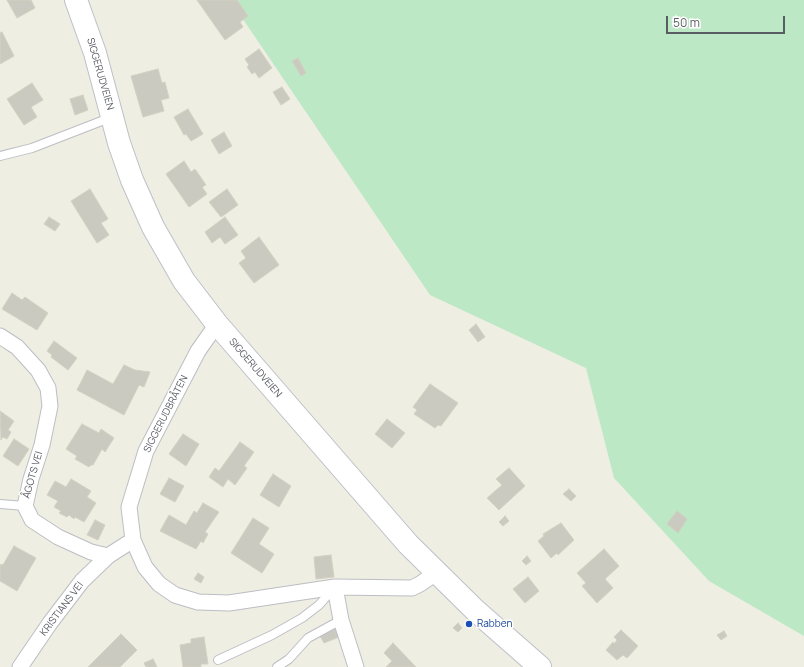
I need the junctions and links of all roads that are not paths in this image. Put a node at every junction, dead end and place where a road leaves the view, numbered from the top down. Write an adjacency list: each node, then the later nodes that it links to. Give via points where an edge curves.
1 (76, 0): 2 (main road, SIGGERUDVEIEN, via 95,53)
2 (112, 117): 3 (lane, via 32,148); 4 (main road, SIGGERUDVEIEN, via 132,180 153,227 184,280)
3 (0, 156)
4 (217, 324): 8 (street, SIGGERUDBRÅTEN, via 198,351 146,450 129,507); 10 (main road, SIGGERUDVEIEN, via 375,508)
5 (0, 336): 7 (street, ÅGOTS VEI, via 17,347 38,370 48,388 50,406)
6 (0, 504): 7 (lane)
7 (25, 506): 9 (street, ÅGOTS VEI, via 32,520 58,537 91,552)
8 (133, 540): 9 (street); 11 (street, SIGGERUDBRÅTEN, via 145,567 159,584 175,595 198,602 229,603)
9 (108, 556): 14 (street, KRISTIANS VEI, via 78,587)
10 (436, 573): 11 (street, SIGGERUDBRÅTEN, via 412,588); 17 (main road, SIGGERUDVEIEN)
11 (335, 587): 12 (street); 13 (lane, via 319,605 302,618)
12 (341, 620): 15 (lane, via 308,638); 16 (street)
13 (218, 660)
14 (20, 667)
15 (277, 667)
16 (356, 667)
17 (540, 667)

